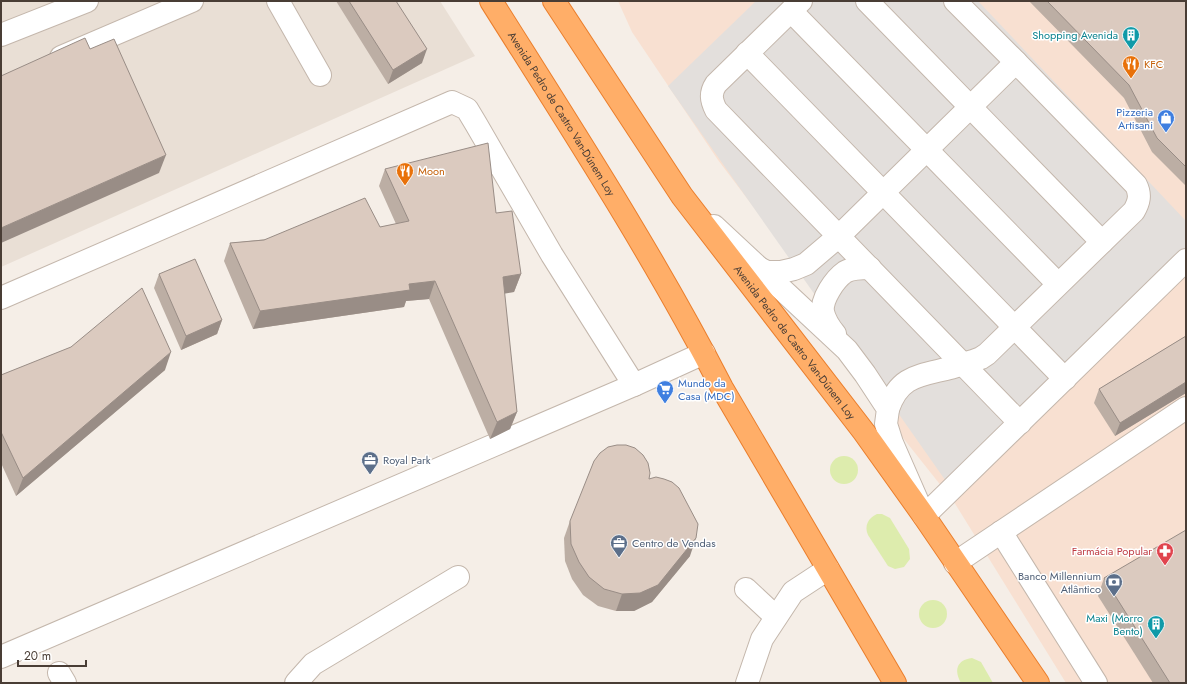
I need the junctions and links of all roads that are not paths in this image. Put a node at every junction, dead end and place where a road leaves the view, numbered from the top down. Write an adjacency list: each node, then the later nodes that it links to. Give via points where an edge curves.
1 (87, 1): 9 (street)
2 (192, 1): 12 (street)
3 (278, 1): 13 (street)
4 (491, 1): 27 (highway, Avenida Pedro de Castro Van-Dúnem Loy, via 633,228)
5 (554, 1): 17 (highway, Avenida Pedro de Castro Van-Dúnem Loy)
6 (867, 1): 14 (street)
7 (955, 1): 11 (street)
8 (796, 6): 10 (street); 15 (street)
9 (1, 35)
10 (747, 53): 16 (street); 18 (street, via 712,89 712,103)
11 (1016, 62): 14 (street); 19 (street, via 1139,191 1138,205 1134,211)
12 (45, 63)
13 (320, 75)
14 (971, 107): 15 (street); 19 (street)
15 (927, 150): 16 (street); 23 (street)
16 (883, 193): 18 (street); 25 (street)
17 (682, 196): 21 (street); 34 (highway, Avenida Pedro de Castro Van-Dúnem Loy, via 864,432)
18 (839, 236): 21 (street, via 806,264 794,269 767,272); 22 (street)
19 (1102, 242): 23 (street)
20 (1186, 260): 29 (street)
21 (757, 267): 26 (street)
22 (870, 268): 26 (street, via 845,272 826,296 823,311 828,325); 28 (street)
23 (1058, 284): 25 (street)
24 (1, 298): 30 (street, via 452,102 467,110 552,255)
25 (1014, 327): 28 (street, via 981,358); 29 (street)
26 (847, 350): 32 (street)
27 (704, 353): 30 (street); 37 (highway, Avenida Pedro de Castro Van-Dúnem Loy)
28 (963, 363): 32 (street, via 912,378 892,396); 33 (street)
29 (1064, 379): 33 (street)
30 (634, 385): 41 (street)
31 (1186, 408): 35 (street)
32 (888, 409): 34 (street, via 886,424 892,443)
33 (1020, 423): 34 (street)
34 (924, 516): 36 (highway, Avenida Pedro de Castro Van-Dúnem Loy)
35 (1001, 532): 36 (street); 47 (street)
36 (955, 563): 42 (highway, Avenida Pedro de Castro Van-Dúnem Loy)
37 (828, 569): 40 (street, via 793,592); 45 (highway, Avenida Pedro de Castro Van-Dúnem Loy)
38 (458, 577): 43 (street, via 313,664)
39 (746, 589): 40 (street)
40 (776, 617): 44 (street, via 762,639)
41 (1, 658)
42 (1028, 673): 46 (highway, Avenida Pedro de Castro Van-Dúnem Loy)
43 (296, 683)
44 (747, 683)
45 (895, 683)
46 (1038, 683)
47 (1096, 683)

